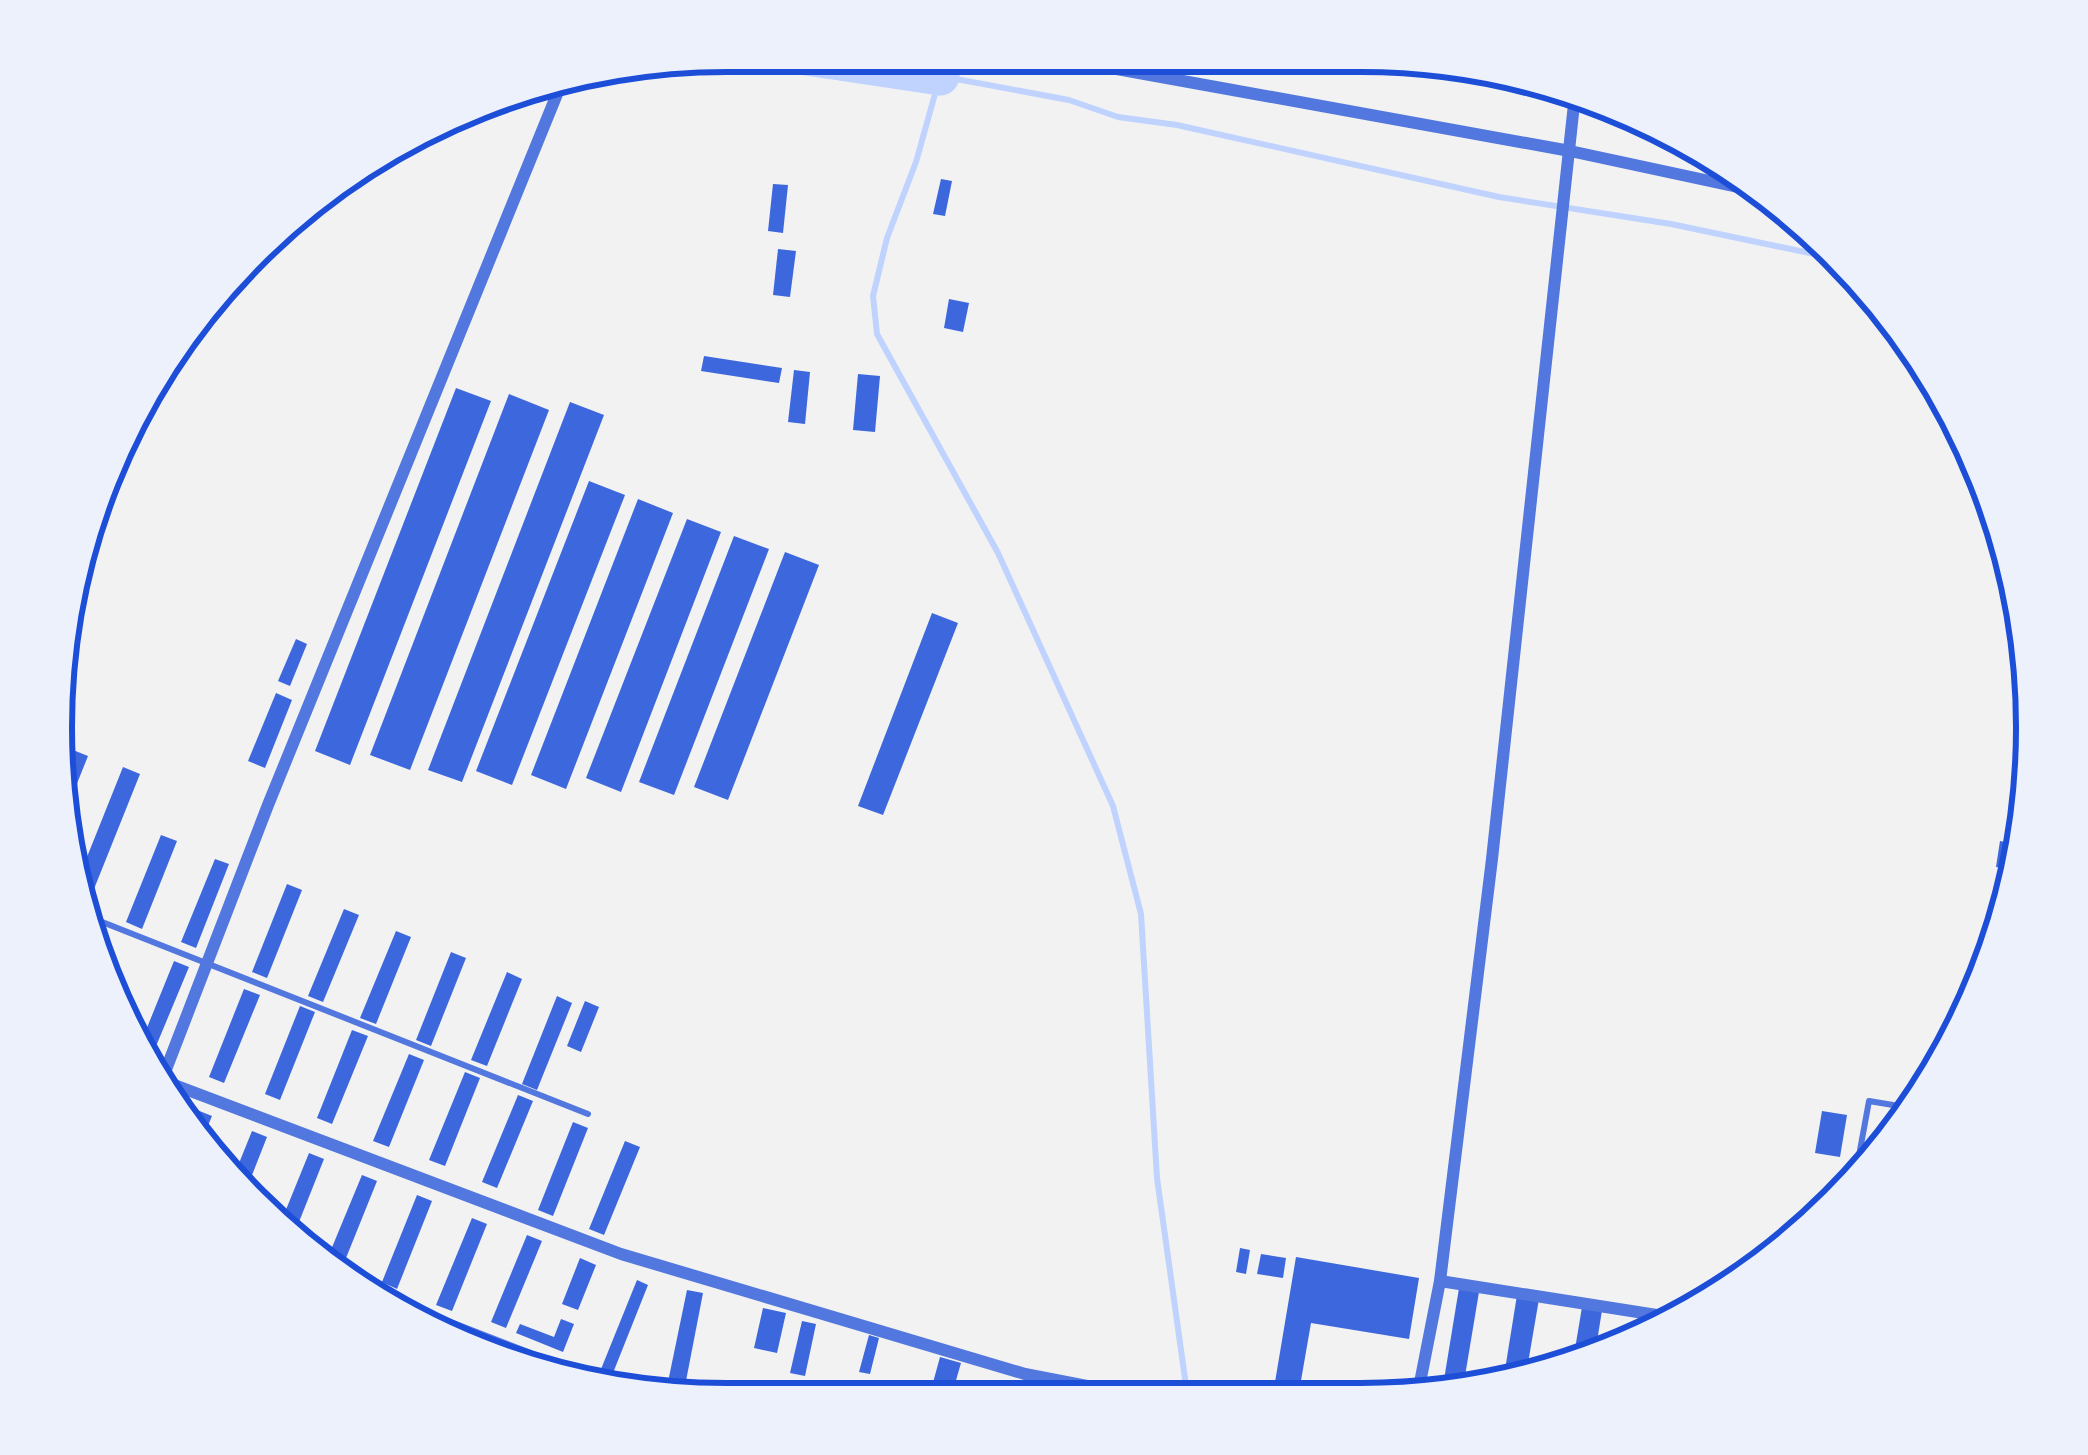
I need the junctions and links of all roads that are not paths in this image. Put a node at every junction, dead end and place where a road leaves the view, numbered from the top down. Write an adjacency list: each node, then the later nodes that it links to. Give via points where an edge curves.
1 (1134, 72): 4 (street)
2 (557, 94): 7 (street)
3 (1573, 108): 4 (street)
4 (1570, 151): 5 (street); 13 (street)
5 (1730, 185)
6 (102, 922): 7 (lane)
7 (208, 962): 8 (street); 11 (lane)
8 (166, 1065)
9 (180, 1089): 18 (street, via 621,1254)
10 (1896, 1106): 12 (lane, via 1869,1101)
11 (588, 1114)
12 (1860, 1152)
13 (1440, 1281): 14 (street); 17 (street)
14 (1651, 1314)
15 (467, 1329): 16 (lane)
16 (520, 1349)
17 (1421, 1380)
18 (1071, 1383)

